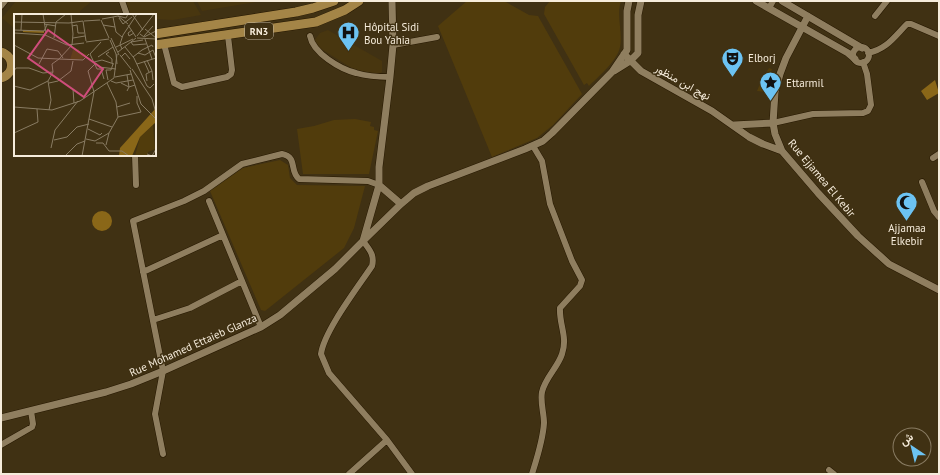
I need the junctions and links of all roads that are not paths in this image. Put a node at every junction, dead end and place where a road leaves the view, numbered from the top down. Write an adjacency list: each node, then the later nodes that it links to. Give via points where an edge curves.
1 (5, 1): 12 (street)
2 (122, 1): 14 (street)
3 (334, 1): 18 (main road, RN3, via 296,12)
4 (359, 1): 19 (main road, RN3, via 316,22)
5 (392, 1): 24 (street, Rue Mohamed Ettaieb Glanza)
6 (629, 1): 27 (street, via 627,50)
7 (640, 1): 30 (street, via 638,53)
8 (756, 1): 13 (street)
9 (773, 1): 13 (street)
10 (782, 1): 15 (street)
11 (887, 1): 16 (street)
12 (1, 6)
13 (768, 8): 17 (street)
14 (127, 14)
15 (808, 16): 17 (street, Rue Ejjamea El Kebir); 25 (street)
16 (875, 16)
17 (802, 28): 29 (street); 36 (street, Rue Ejjamea El Kebir, via 780,74 775,92)
18 (156, 34)
19 (228, 36): 23 (main road, RN3); 23 (street, via 231,74 228,77 182,87 174,83)
20 (310, 36): 35 (street, via 314,47 342,67 357,74)
21 (437, 36): 24 (street)
22 (939, 36): 28 (street, via 907,24 887,45)
23 (160, 45)
24 (393, 45): 35 (street, Rue Mohamed Ettaieb Glanza)
25 (862, 48): 28 (street); 29 (street, via 855,50)
26 (7, 53): 34 (main road, via 12,64 10,71)
27 (624, 54): 30 (street, نهج ابن منظور); 32 (street)
28 (868, 54): 31 (street, via 867,60)
29 (855, 59): 31 (street)
30 (630, 61): 32 (street); 37 (street, نهج ابن منظور, via 641,71)
31 (863, 62): 36 (street, via 872,105 868,112 813,114)
32 (612, 72): 38 (street, via 561,125)
33 (14, 73): 34 (main road)
34 (3, 77)
35 (390, 77): 45 (street, Rue Mohamed Ettaieb Glanza)
36 (773, 124): 37 (street); 39 (street, Rue Ejjamea El Kebir)
37 (734, 125): 39 (street, نهج ابن منظور, via 749,137)
38 (533, 146): 47 (street, via 428,186); 64 (street, via 542,161 550,204 582,282 560,308 564,345 562,355 542,394 544,424)
39 (782, 151): 53 (street, Rue Ejjamea El Kebir, via 858,236 889,264)
40 (939, 154): 42 (street)
41 (135, 156): 44 (street)
42 (933, 158)
43 (922, 182): 48 (street)
44 (136, 185)
45 (379, 185): 47 (street); 50 (street, Rue Mohamed Ettaieb Glanza); 51 (street, via 368,181 299,179 295,175 291,159 285,155 242,164 204,191 133,221)
46 (209, 201): 49 (street)
47 (401, 204): 50 (street)
48 (939, 217)
49 (224, 235): 51 (street); 52 (street)
50 (363, 241): 55 (street, Rue Mohamed Ettaieb Glanza, via 330,273 280,315); 59 (street, via 373,257 372,266 338,318 321,354 329,374)
51 (143, 272): 54 (street)
52 (242, 281): 54 (street, via 190,308); 55 (street)
53 (939, 290)
54 (153, 320): 56 (street)
55 (261, 327): 56 (street, Rue Mohamed Ettaieb Glanza)
56 (163, 371): 57 (street, Rue Mohamed Ettaieb Glanza, via 106,392); 61 (street, via 155,414)
57 (31, 411): 58 (street, Rue Mohamed Ettaieb Glanza); 60 (street, via 34,424 32,427)
58 (1, 418)
59 (387, 440): 62 (street); 63 (street)
60 (1, 445)
61 (163, 454)
62 (349, 474)
63 (412, 474)
64 (532, 474)

